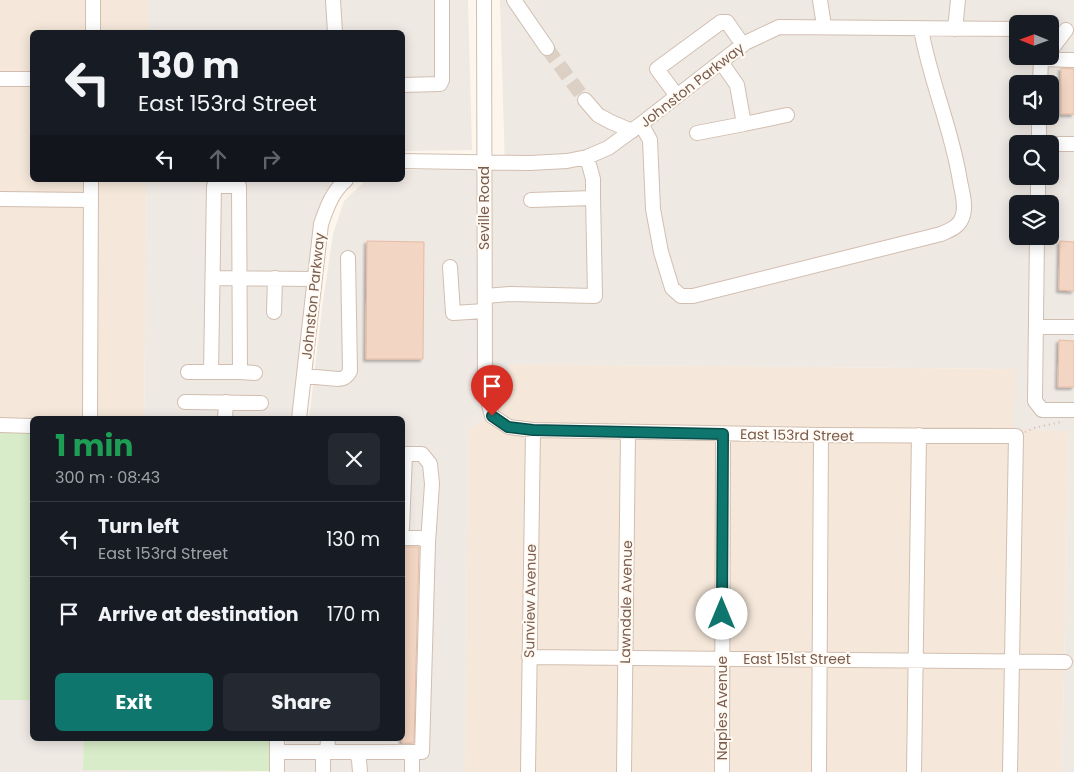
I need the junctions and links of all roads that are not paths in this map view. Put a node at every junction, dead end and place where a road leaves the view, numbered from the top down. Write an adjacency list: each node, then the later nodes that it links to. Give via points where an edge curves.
1 (94, 0): 12 (street)
2 (333, 0): 13 (street)
3 (442, 0): 23 (street, via 442,80 440,84)
4 (484, 0): 34 (street, Seville Road)
5 (514, 0): 17 (street)
6 (820, 0): 8 (street)
7 (958, 0): 10 (street)
8 (824, 26): 9 (street, Johnston Parkway); 16 (street, Johnston Parkway, via 779,27)
9 (921, 29): 10 (street, Johnston Parkway); 28 (street, via 926,58 958,166 964,202 963,216 957,227 941,234 693,296 680,296 672,288 661,252 653,209 650,140)
10 (955, 29): 11 (street, Johnston Parkway)
11 (1009, 29)
12 (93, 30)
13 (335, 30)
14 (1070, 30): 15 (street)
15 (1059, 41)
16 (743, 44): 20 (street, Johnston Parkway); 24 (street, via 727,22 722,22 657,69)
17 (547, 48)
18 (1059, 57): 19 (street)
19 (1074, 60)
20 (721, 62): 24 (street, Johnston Parkway); 27 (street, via 737,85)
21 (0, 79): 22 (street)
22 (30, 79)
23 (405, 85)
24 (677, 96): 28 (street, Johnston Parkway)
25 (586, 100): 28 (street, via 598,115 611,122)
26 (787, 115): 27 (street)
27 (744, 124): 29 (street)
28 (637, 128): 32 (street, Johnston Parkway, via 608,148)
29 (697, 133)
30 (1059, 144): 31 (street)
31 (1074, 144)
32 (587, 157): 34 (street, Johnston Parkway, via 558,162); 37 (street, via 593,179)
33 (405, 161): 34 (street, Johnston Parkway)
34 (484, 162): 48 (street, Seville Road)
35 (90, 182): 39 (street)
36 (344, 182): 47 (street, Johnston Parkway, via 329,201 321,224)
37 (593, 197): 40 (street); 48 (street, via 595,296)
38 (0, 199): 39 (street)
39 (90, 200): 62 (street)
40 (531, 200)
41 (1038, 245): 51 (street)
42 (348, 258): 57 (street, via 350,371 343,379)
43 (450, 267): 50 (street, via 453,313)
44 (213, 278): 45 (street); 45 (street, via 214,186 239,186); 54 (street)
45 (240, 278): 46 (street); 55 (street)
46 (275, 278): 47 (street); 49 (street)
47 (315, 279): 57 (street, Johnston Parkway)
48 (485, 296): 50 (street, Seville Road)
49 (274, 312)
50 (485, 312): 65 (street, Seville Road, via 485,390)
51 (1036, 327): 52 (street); 61 (street, via 1035,401 1042,410)
52 (1074, 327)
53 (188, 372): 54 (street)
54 (211, 372): 55 (street)
55 (240, 372): 56 (street)
56 (255, 373)
57 (304, 376): 64 (street, Johnston Parkway)
58 (185, 402): 59 (street)
59 (226, 402): 60 (street); 63 (street)
60 (261, 403)
61 (1074, 410)
62 (90, 416)
63 (225, 416)
64 (299, 416)
65 (492, 416): 68 (street, East 153rd Street, via 508,427)
66 (0, 425): 67 (street)
67 (30, 426)
68 (533, 430): 69 (street, East 153rd Street); 76 (street, Sunview Avenue)
69 (628, 432): 70 (street, East 153rd Street); 77 (street, Lawndale Avenue)
70 (723, 434): 72 (street, East 153rd Street); 78 (street, Naples Avenue)
71 (919, 435): 72 (street, East 153rd Street); 80 (street); 81 (street, East 153rd Street, via 1019,435)
72 (821, 436): 79 (street)
73 (405, 454): 75 (street, via 422,454 430,464 432,484)
74 (405, 538): 75 (street, via 422,538)
75 (428, 543): 86 (street, via 424,749)
76 (529, 657): 77 (street, East 151st Street); 91 (street, Sunview Avenue)
77 (625, 658): 78 (street, East 151st Street); 92 (street, Lawndale Avenue)
78 (722, 659): 79 (street, East 151st Street); 93 (street, Naples Avenue)
79 (821, 659): 80 (street, East 151st Street); 94 (street)
80 (915, 661): 81 (street, East 151st Street); 95 (street)
81 (1011, 661): 82 (street, East 151st Street); 96 (street)
82 (1064, 662)
83 (277, 746): 84 (street); 87 (street)
84 (326, 748): 85 (street); 88 (street)
85 (356, 752): 86 (street); 89 (street)
86 (412, 752): 90 (street)
87 (277, 772)
88 (323, 772)
89 (360, 772)
90 (412, 772)
91 (528, 772)
92 (624, 772)
93 (722, 772)
94 (819, 772)
95 (914, 772)
96 (1010, 772)

